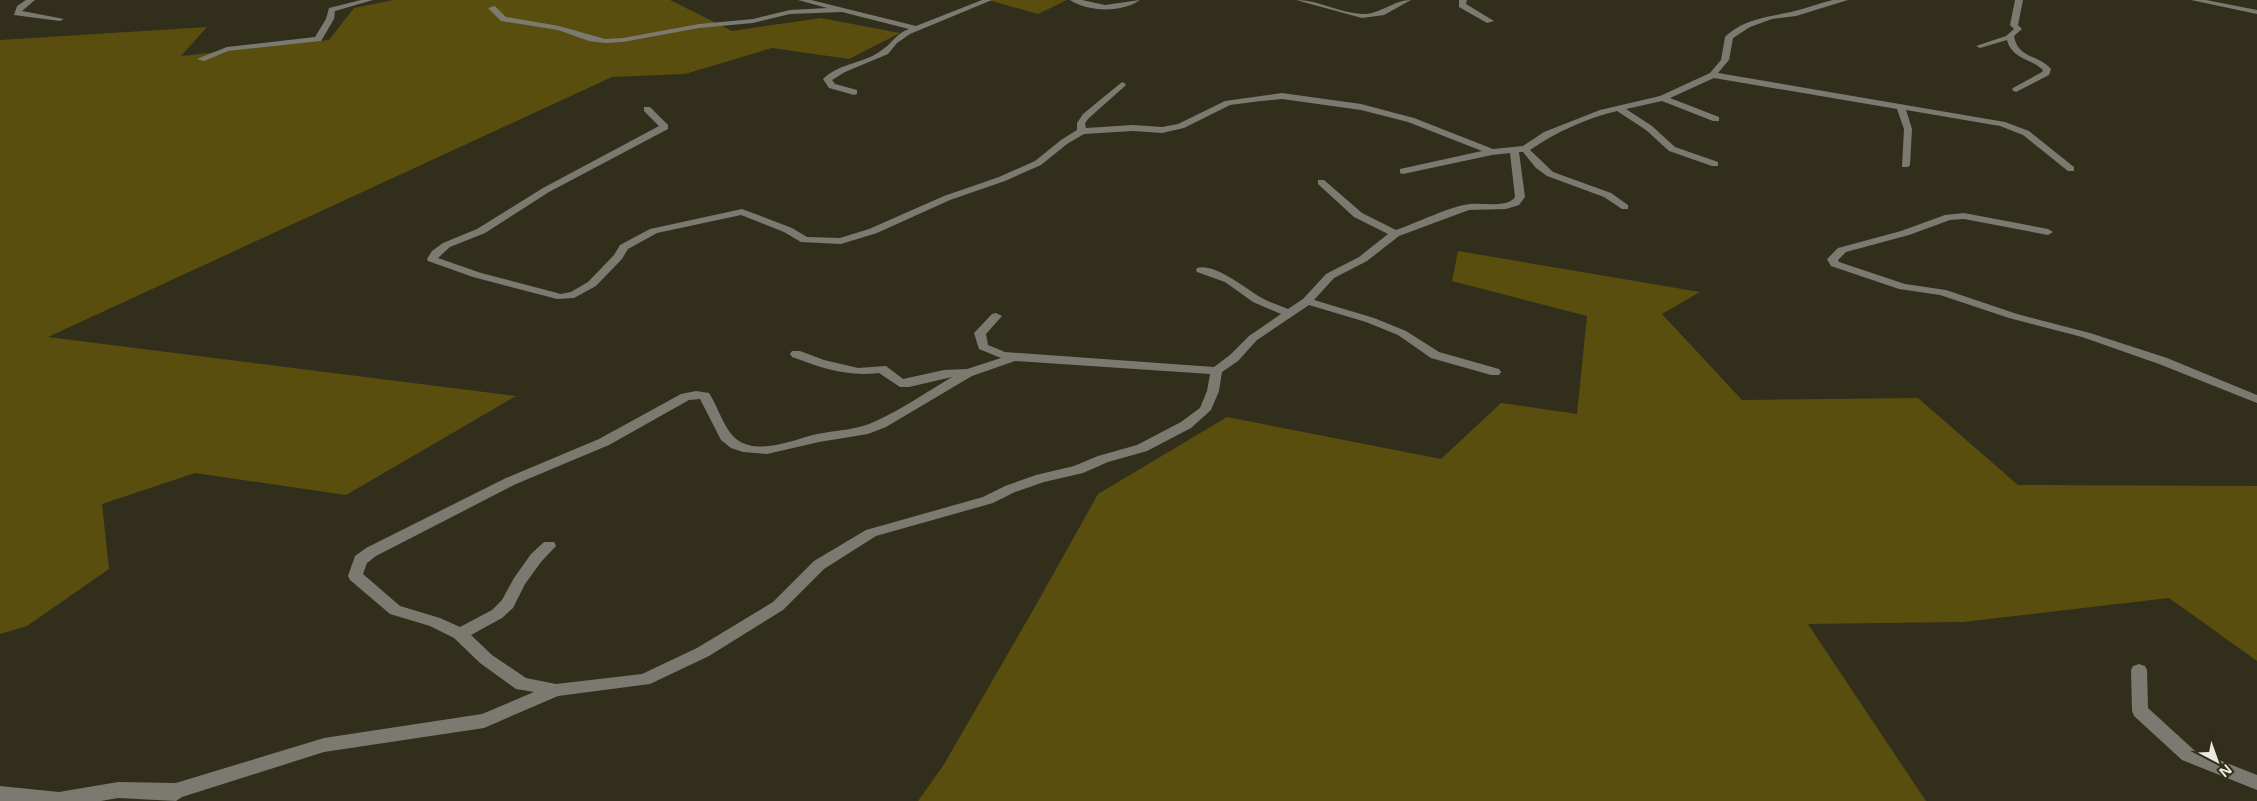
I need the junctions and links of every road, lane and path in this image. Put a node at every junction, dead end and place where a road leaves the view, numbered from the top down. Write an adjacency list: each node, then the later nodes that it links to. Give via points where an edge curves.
1 (31, 0): 16 (street, via 18,13)
2 (369, 0): 21 (street, via 332,10 318,39 227,49)
3 (802, 0): 14 (street)
4 (988, 0): 18 (street)
5 (1074, 0): 6 (street, via 1109,8 1122,7)
6 (1136, 0)
7 (1300, 0): 8 (street, via 1362,16 1381,13)
8 (1407, 0)
9 (1463, 0): 17 (street, via 1462,5)
10 (1844, 0): 22 (street, via 1747,25 1729,37 1725,60)
11 (2019, 0): 19 (street, via 2014,26 2018,29)
12 (2195, 0): 15 (street)
13 (492, 8): 14 (street, via 504,19 558,28 592,40 605,41 753,21 790,12)
14 (841, 10): 18 (street)
15 (2257, 12)
16 (60, 20)
17 (1490, 21)
18 (916, 28): 25 (street, via 885,52 827,79 832,86)
19 (2010, 37): 20 (street); 24 (street, via 2020,56 2047,69 2046,73)
20 (1980, 46)
21 (200, 59)
22 (1713, 76): 26 (street); 27 (street)
23 (1122, 84): 31 (street, via 1086,116 1081,123)
24 (2016, 90)
25 (854, 92)
26 (1663, 98): 29 (street); 30 (street)
27 (1901, 107): 36 (street, via 1908,129); 37 (street, via 2002,124 2026,132)
28 (648, 108): 31 (street, via 665,127 546,190 480,231 442,247 432,259 477,275 561,297 592,284 624,247 654,231 742,212 805,240 841,241 1038,163)
29 (1618, 108): 32 (street, via 1547,134); 35 (street, via 1649,128 1672,149)
30 (1716, 119)
31 (1082, 131): 33 (street, via 1162,130 1181,126 1228,103 1282,96 1361,108 1411,120)
32 (1525, 150): 34 (street); 40 (street, via 1549,173 1615,197)
33 (1492, 152): 34 (street); 38 (street)
34 (1514, 152): 42 (street, via 1517,165 1515,187 1520,197 1516,203 1468,207)
35 (1715, 164)
36 (1905, 165)
37 (2072, 169)
38 (1403, 171)
39 (1321, 182): 42 (street, via 1358,215)
40 (1625, 207)
41 (2048, 232): 52 (street, via 1964,216 1949,217 1842,250 1832,262 1903,287 1942,292 2013,316 2086,334)
42 (1395, 234): 44 (street, via 1363,259 1330,276)
43 (1201, 270): 45 (street, via 1229,280 1258,300)
44 (1307, 302): 45 (street); 50 (street, via 1370,320 1402,333 1435,355)
45 (1289, 313): 49 (street, via 1253,338)
46 (996, 316): 48 (street, via 980,333 983,347)
47 (796, 354): 51 (street, via 858,372 882,369 900,383 944,374)
48 (1013, 359): 49 (street); 51 (street)
49 (1216, 371): 56 (street, via 1213,391 1205,410 1186,425 1142,448 1078,470 1041,478 988,500 871,533 819,565 778,606 703,652 644,680)
50 (1495, 372)
51 (968, 373): 54 (street, via 881,424 863,431 767,450 736,445 726,437 705,396 685,397 604,442 511,481 360,560 355,576 377,596 396,610)
52 (2257, 398)
53 (549, 546): 54 (street, via 519,582 508,604 497,614)
54 (460, 634): 56 (street, via 486,659 522,684)
55 (2139, 670): 57 (street, via 2140,711 2188,755)
56 (556, 690): 59 (street, via 484,721 324,745)
57 (2257, 783)
58 (0, 794): 59 (street, via 59,800 118,790)
59 (169, 796)

